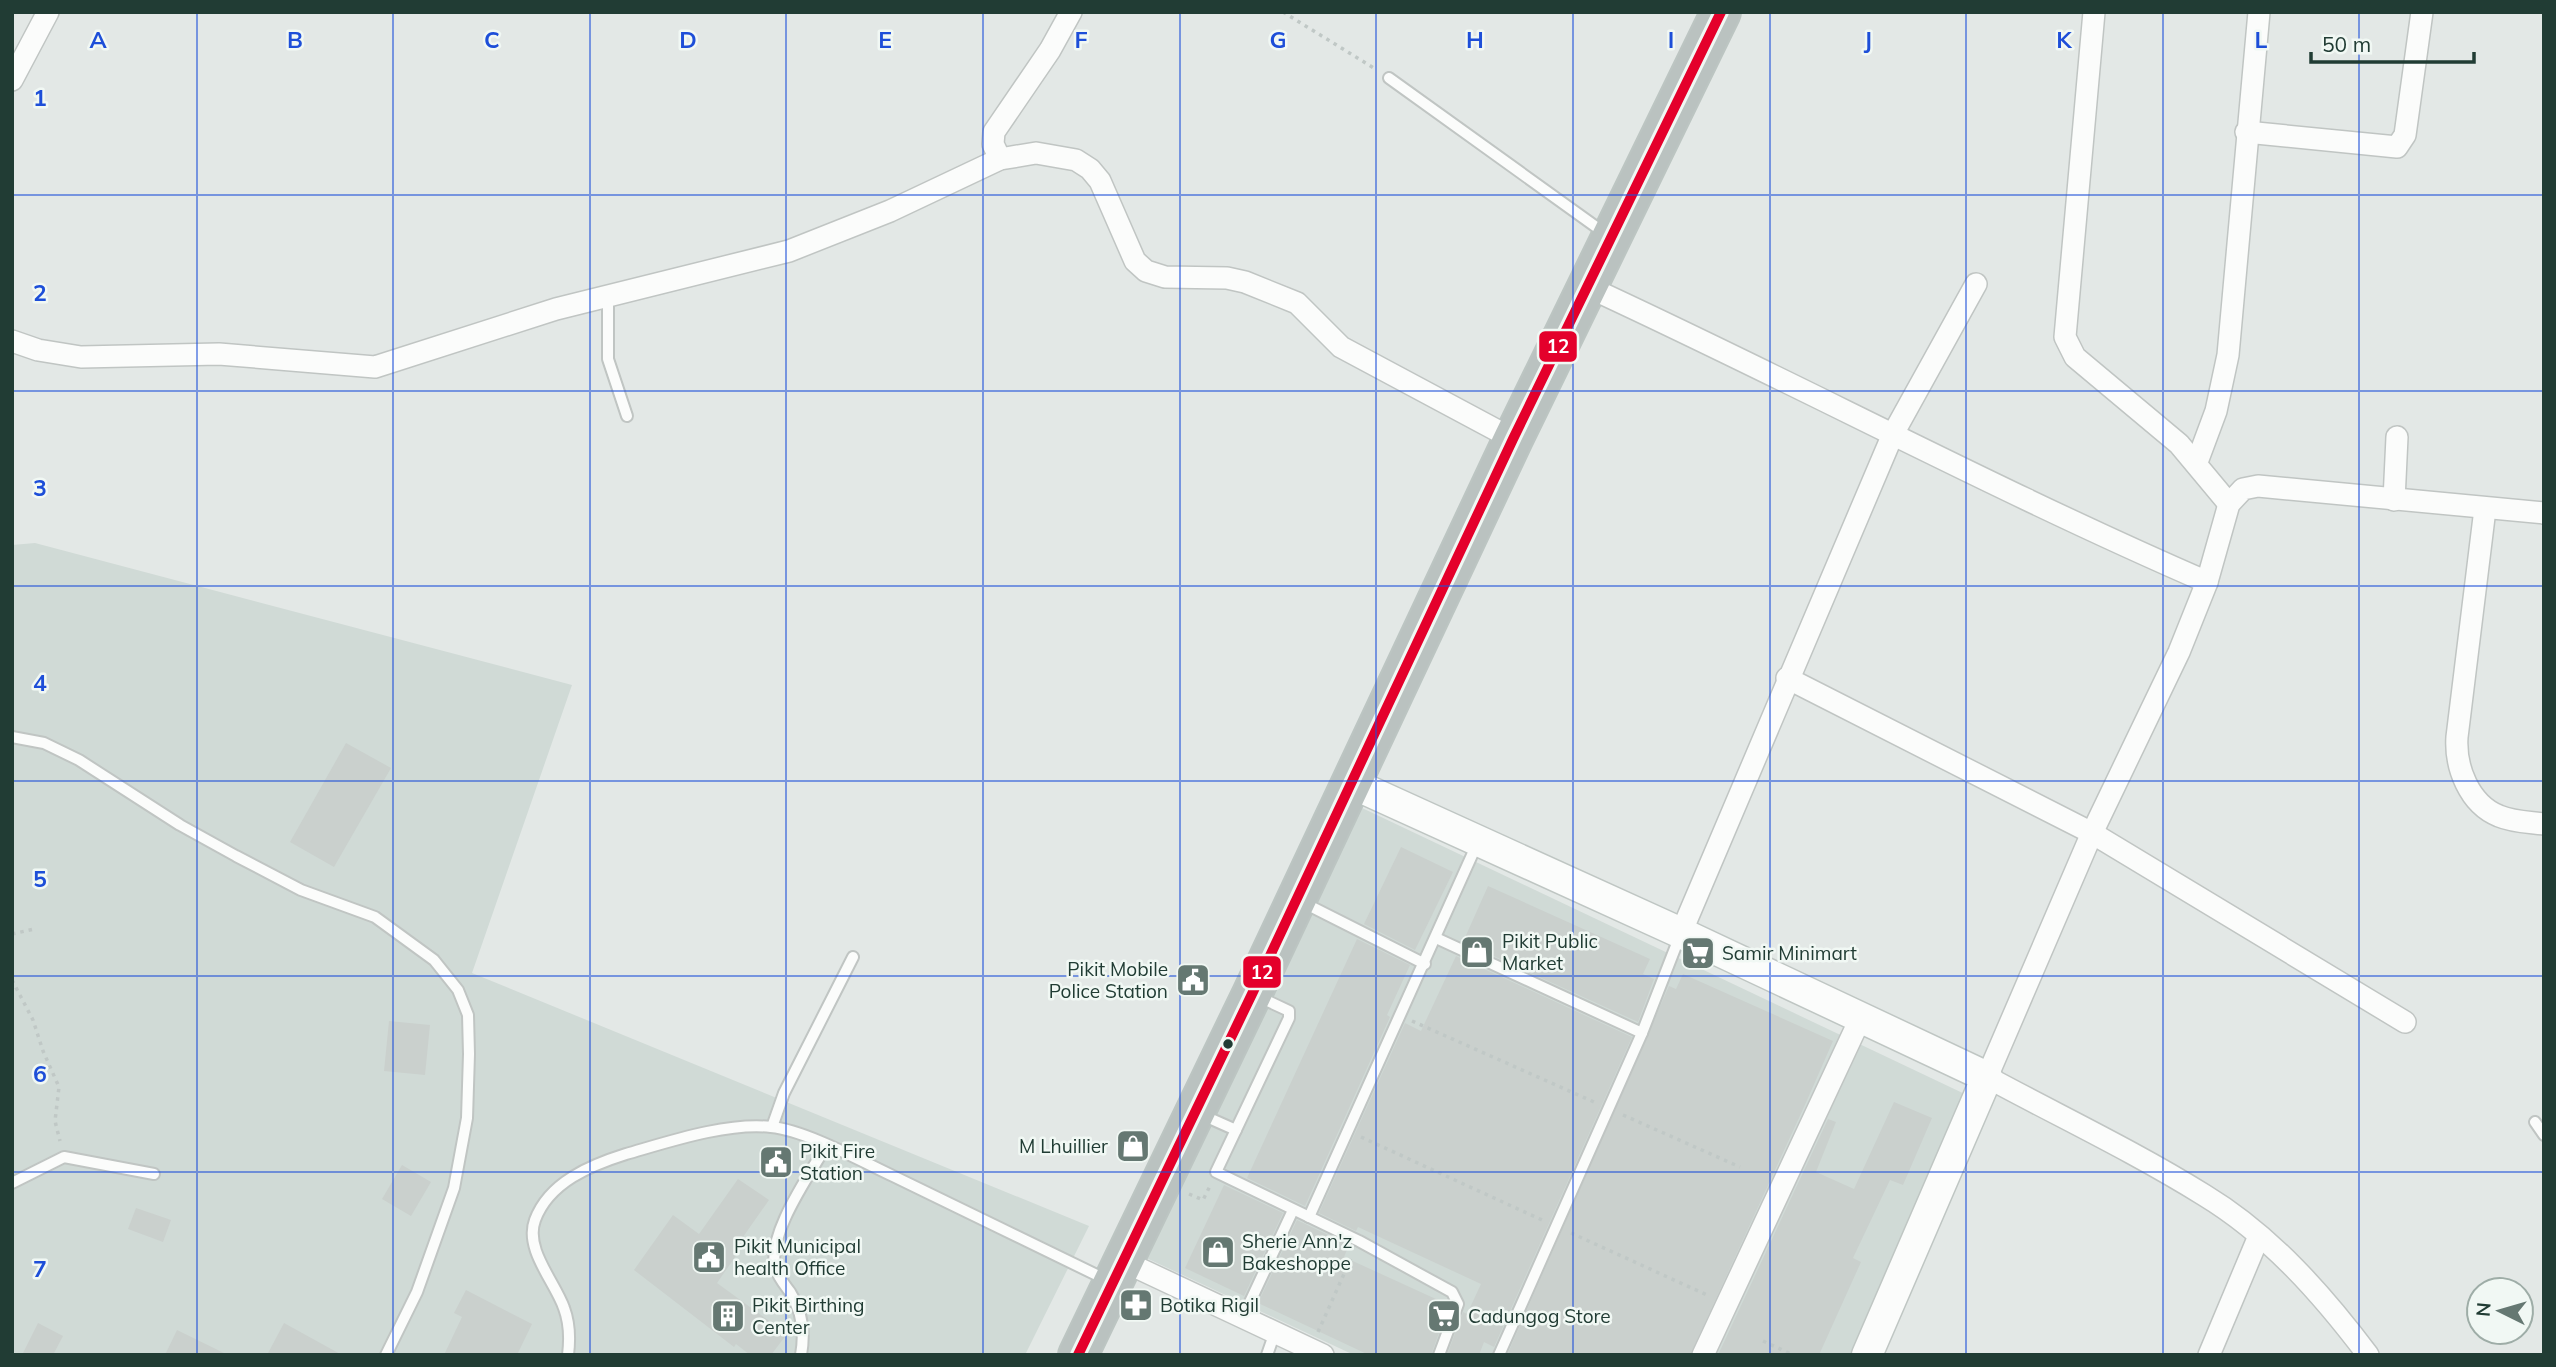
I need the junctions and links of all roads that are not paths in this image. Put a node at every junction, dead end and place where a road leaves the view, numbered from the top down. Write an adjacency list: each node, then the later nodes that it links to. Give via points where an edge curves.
1 (48, 12): 8 (street)
2 (1071, 12): 10 (street, via 994,132 993,144)
3 (1721, 12): 11 (highway)
4 (2094, 12): 20 (street, via 2070,249 2066,342 2075,357)
5 (2259, 12): 9 (street)
6 (2422, 12): 9 (street, via 2405,135 2397,147)
7 (1389, 78): 11 (lane)
8 (12, 80)
9 (2246, 132): 20 (street, via 2228,355 2216,411)
10 (1000, 159): 14 (street, via 809,245); 19 (street, via 1036,153 1076,160 1100,181 1135,261 1146,271 1165,277 1227,278 1297,303 1341,347)
11 (1612, 239): 13 (highway)
12 (1976, 284): 17 (street)
13 (1588, 287): 17 (street); 19 (highway)
14 (608, 297): 15 (street, via 375,367 219,354 81,357); 16 (lane, via 605,344)
15 (12, 341)
16 (627, 416)
17 (1893, 434): 25 (street, via 2020,498); 26 (street)
18 (2397, 437): 21 (street)
19 (1513, 439): 28 (highway)
20 (2197, 462): 22 (street)
21 (2394, 500): 22 (street, via 2258,486 2243,489); 23 (street)
22 (2229, 504): 25 (street)
23 (2485, 509): 24 (street); 29 (street, via 2457,737 2458,764 2473,794 2489,811)
24 (2544, 513)
25 (2207, 582): 30 (street, via 2179,652)
26 (1787, 678): 30 (street); 33 (street)
27 (12, 737): 57 (lane, via 44,743 79,760 236,856 301,890 375,917 433,960 458,990 468,1015 469,1054 467,1118 454,1188 417,1292)
28 (1351, 783): 31 (street); 32 (highway)
29 (2544, 824)
30 (2092, 833): 39 (street); 41 (street)
31 (1478, 842): 33 (street); 34 (lane)
32 (1297, 899): 36 (lane); 37 (highway)
33 (1681, 933): 38 (street); 40 (lane)
34 (1436, 939): 36 (lane); 40 (lane)
35 (853, 957): 44 (lane, via 783,1093)
36 (1424, 964): 51 (lane)
37 (1252, 994): 42 (highway); 45 (lane, via 1289,1012 1289,1018)
38 (1861, 1017): 41 (street); 64 (street)
39 (2405, 1022)
40 (1642, 1032): 63 (lane)
41 (1987, 1077): 52 (street, via 2205,1195); 65 (street)
42 (1195, 1112): 45 (lane); 53 (highway)
43 (2535, 1122): 46 (lane)
44 (772, 1126): 47 (lane); 58 (lane, via 744,1126 594,1164 567,1180 547,1201 536,1217 533,1233 564,1307)
45 (1236, 1130): 50 (lane, via 1216,1172)
46 (2544, 1135)
47 (826, 1146): 53 (lane); 59 (lane, via 788,1213 775,1259 802,1321)
48 (154, 1174): 49 (lane, via 64,1157)
49 (12, 1183)
50 (1293, 1210): 51 (lane); 54 (lane)
51 (1308, 1217): 62 (lane, via 1456,1296 1456,1311)
52 (2259, 1236): 66 (street); 67 (street, via 2331,1306)
53 (1118, 1272): 54 (street); 60 (highway)
54 (1243, 1317): 55 (street)
55 (1275, 1332): 56 (street); 61 (lane)
56 (1317, 1352)
57 (386, 1355)
58 (568, 1355)
59 (801, 1355)
60 (1078, 1355)
61 (1267, 1355)
62 (1439, 1355)
63 (1499, 1355)
64 (1703, 1355)
65 (1867, 1355)
66 (2209, 1355)
67 (2368, 1355)

